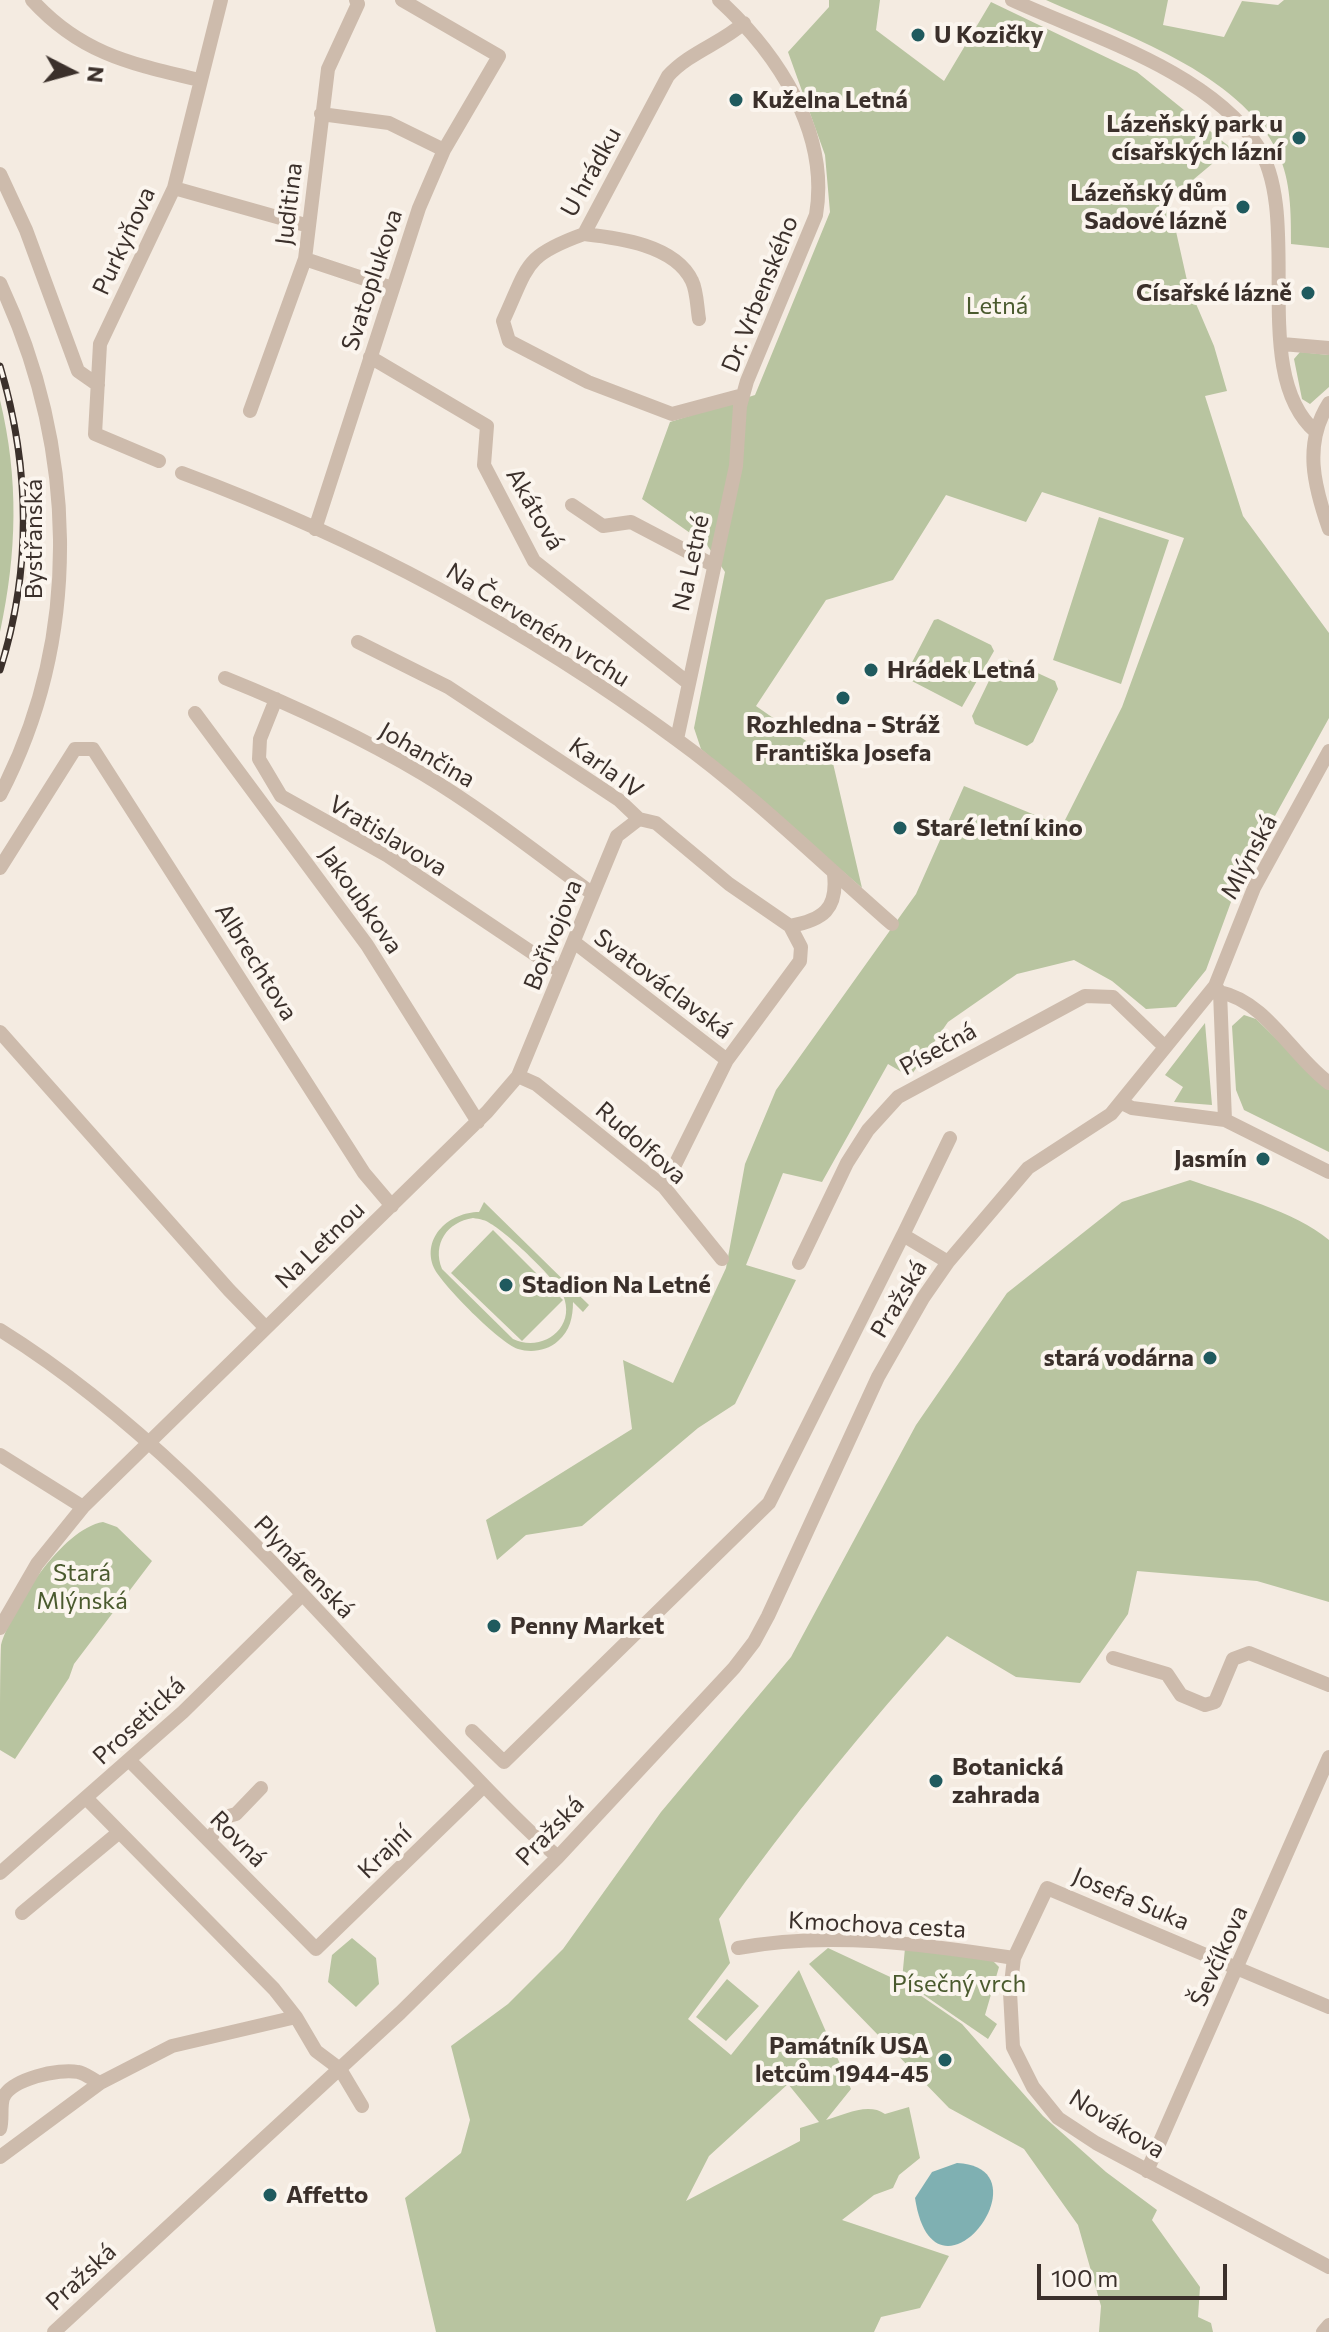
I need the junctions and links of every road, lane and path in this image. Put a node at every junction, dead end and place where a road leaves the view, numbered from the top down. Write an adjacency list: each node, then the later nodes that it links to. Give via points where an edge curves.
1 (32, 0): 8 (street, via 62,30 100,53)
2 (221, 0): 8 (street, Purkyňova)
3 (356, 0): 9 (street, Juditina, via 328,69)
4 (402, 0): 10 (street, Svatoplukova, via 499,56)
5 (719, 0): 7 (street, Dr. Vrbenského)
6 (1012, 0): 19 (street, via 1175,75 1226,110 1257,145 1276,201)
7 (744, 23): 14 (street, U hrádku, via 694,52 668,76); 23 (street, Dr. Vrbenského, via 775,63 808,125 818,199)
8 (199, 80): 12 (street, Purkyňova)
9 (321, 114): 10 (street, via 389,123); 13 (street, Juditina)
10 (444, 150): 17 (street, Svatoplukova)
11 (0, 174): 22 (street, via 78,371)
12 (174, 188): 13 (street); 22 (street, Purkyňova, via 100,344)
13 (309, 226): 15 (street, Juditina)
14 (584, 234): 18 (street, via 626,239 680,263 694,282); 23 (street, U hrádku, via 545,248 530,263 503,321 509,341 588,382 672,414)
15 (305, 259): 17 (street); 25 (street, Juditina)
16 (0, 283): 40 (street, Bystřanská, via 40,388 56,470 61,533 59,599 47,668 23,748)
17 (392, 288): 21 (street, Svatoplukova)
18 (699, 319)
19 (1282, 344): 20 (street); 26 (street, via 1296,408)
20 (1329, 348)
21 (370, 357): 30 (street, Svatoplukova); 35 (street, Akátová, via 487,426 484,465 534,561)
22 (98, 385): 27 (street, Purkyňova, via 95,434)
23 (743, 395): 32 (street, Na Letné, via 736,466)
24 (1329, 403): 26 (street)
25 (250, 411)
26 (1316, 432): 31 (street, via 1314,481)
27 (159, 461)
28 (182, 473): 30 (street, Na Červeném vrchu)
29 (572, 505): 32 (street, via 603,526 631,522)
30 (315, 529): 38 (street, Na Červeném vrchu, via 510,628)
31 (1329, 529)
32 (713, 565): 35 (street, Na Letné)
33 (358, 642): 41 (street, Karla IV, via 448,687 619,800)
34 (225, 678): 36 (street, Johančina)
35 (687, 682): 38 (street, Na Letné)
36 (276, 699): 44 (street, Johančina, via 422,774); 48 (street, Vratislavova, via 260,739 259,759 281,796 388,856)
37 (195, 713): 57 (street, Jakoubkova, via 350,920)
38 (677, 739): 43 (street, Na Červeném vrchu)
39 (1329, 751): 49 (street, Mlýnská, via 1254,888)
40 (0, 795)
41 (639, 819): 44 (street, Bořivojova, via 617,836); 46 (street, Karla IV, via 656,823)
42 (0, 868): 61 (street, Albrechtova, via 75,749 93,749 364,1173)
43 (834, 874): 45 (street, Na Červeném vrchu); 46 (street, via 834,904 821,918)
44 (593, 894): 47 (street, Bořivojova)
45 (892, 924)
46 (790, 926): 52 (street, via 801,947 800,961)
47 (574, 942): 48 (street, Bořivojova); 52 (street, Svatováclavská)
48 (561, 972): 53 (street, Bořivojova)
49 (1218, 989): 51 (street, Pražská); 54 (street, via 1256,1010); 56 (street)
50 (0, 1032): 66 (street)
51 (1165, 1047): 55 (street, Pražská); 65 (street, Písečná, via 1113,997 1085,996 898,1097 847,1163)
52 (727, 1060): 60 (street)
53 (518, 1076): 57 (street, Na Letnou); 60 (street, Rudolfova, via 536,1084)
54 (1329, 1083)
55 (1122, 1103): 56 (street); 64 (street, Pražská, via 1028,1168)
56 (1225, 1120): 59 (street)
57 (478, 1122): 61 (street, Na Letnou)
58 (950, 1138): 62 (street, Pražská)
59 (1329, 1172)
60 (664, 1187): 63 (street, Rudolfova)
61 (392, 1206): 66 (street, Na Letnou)
62 (903, 1235): 64 (street, Pražská); 76 (street, Pražská, via 769,1503 504,1762)
63 (722, 1259)
64 (948, 1262): 85 (street, Pražská, via 878,1377 754,1642)
65 (799, 1263)
66 (266, 1328): 68 (street, Na Letnou)
67 (0, 1330): 68 (street, Plynárenská, via 61,1367)
68 (150, 1443): 70 (street); 71 (street, Plynárenská)
69 (0, 1455): 70 (street)
70 (83, 1507): 72 (street)
71 (302, 1595): 78 (street, Prosetická); 80 (street, Plynárenská)
72 (6, 1601): 73 (street)
73 (0, 1628)
74 (1113, 1658): 75 (street, via 1167,1674 1181,1695 1205,1705 1215,1702 1233,1659 1249,1653)
75 (1329, 1685)
76 (472, 1731)
77 (1329, 1757): 79 (street, Ševčíkova)
78 (129, 1760): 82 (street, Prosetická); 84 (street, Rovná)
79 (1325, 1775): 92 (street, Ševčíkova)
80 (484, 1786): 85 (street, Plynárenská); 90 (street, Krajní)
81 (261, 1788): 84 (street, via 236,1814 225,1817)
82 (87, 1799): 83 (street); 86 (street, Prosetická)
83 (117, 1834): 88 (street); 94 (street)
84 (209, 1840): 90 (street, Rovná)
85 (558, 1857): 95 (street, Pražská)
86 (0, 1873)
87 (1047, 1888): 91 (street, Novákova); 92 (street, Josefa Suka)
88 (22, 1913)
89 (738, 1948): 91 (street, Kmochova cesta, via 831,1940)
90 (316, 1949)
91 (1014, 1958): 100 (street, Novákova, via 1013,2047 1033,2087 1058,2118)
92 (1238, 1968): 93 (street, Josefa Suka); 100 (street, Ševčíkova)
93 (1329, 2007)
94 (296, 2017): 95 (street, via 316,2051); 96 (street, via 172,2046)
95 (340, 2069): 97 (street); 103 (street, Pražská)
96 (100, 2083): 98 (street, via 78,2072 20,2083 2,2099); 99 (street)
97 (362, 2106)
98 (0, 2129)
99 (0, 2157)
100 (1147, 2171): 101 (street, Novákova)
101 (1329, 2267)
102 (1329, 2325): 104 (street)
103 (54, 2332)
104 (1323, 2332)

